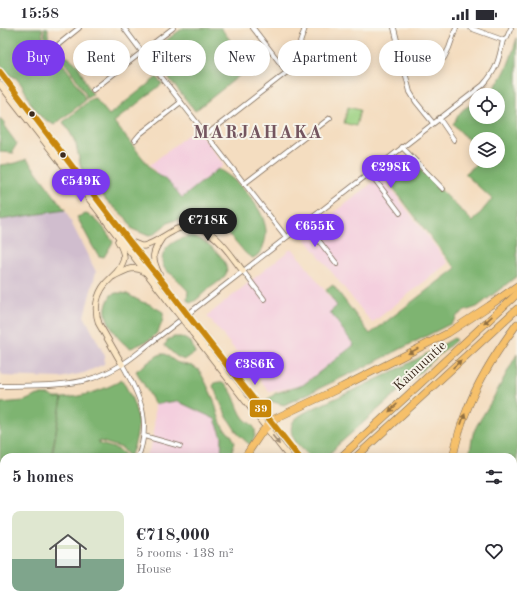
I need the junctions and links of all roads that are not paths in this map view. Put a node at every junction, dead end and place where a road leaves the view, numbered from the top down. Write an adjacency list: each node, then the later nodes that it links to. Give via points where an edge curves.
1 (79, 28): 10 (street)
2 (124, 28): 14 (street)
3 (173, 28): 11 (street)
4 (254, 28): 17 (street)
5 (304, 28): 12 (street)
6 (394, 28): 26 (street, via 410,92)
7 (456, 28): 16 (street)
8 (470, 28): 13 (street)
9 (511, 28): 13 (street)
10 (64, 40)
11 (158, 40)
12 (300, 40)
13 (503, 40): 25 (street, via 498,62 488,79)
14 (138, 47)
15 (138, 55): 22 (street)
16 (445, 57)
17 (278, 60)
18 (0, 72): 39 (main road)
19 (160, 76): 23 (street)
20 (282, 76): 27 (street)
21 (0, 84): 36 (main road)
22 (93, 90)
23 (180, 102): 27 (street); 28 (street)
24 (330, 118): 32 (street)
25 (439, 118): 26 (street); 29 (street)
26 (433, 123): 30 (street)
27 (206, 135): 32 (street)
28 (135, 140)
29 (454, 140)
30 (402, 147): 31 (street); 33 (street)
31 (370, 173): 34 (street); 35 (street)
32 (244, 184): 37 (street)
33 (443, 189)
34 (400, 213)
35 (305, 223): 37 (street); 40 (street)
36 (111, 227): 42 (main road); 43 (main road, via 123,250 124,258)
37 (286, 237): 41 (street)
38 (162, 238): 39 (main road, via 144,246); 41 (main road, via 180,228 191,227 206,231 222,243); 44 (main road, via 153,256)
39 (130, 242): 44 (main road)
40 (337, 264)
41 (243, 271): 47 (street); 50 (street)
42 (148, 275): 43 (main road, via 141,270 129,268); 53 (main road, bridge)
43 (112, 278): 50 (main road, via 100,293 96,314)
44 (165, 285): 52 (main road, bridge)
45 (517, 286): 52 (highway, one-way to 52, via 448,333)
46 (517, 294): 60 (highway, Kainuuntie, one-way to 60)
47 (264, 299)
48 (517, 309): 61 (highway, Kainuuntie, one-way to 48)
49 (517, 324): 62 (highway, one-way to 49, via 472,397 502,344)
50 (122, 364): 51 (street, via 100,376 80,382); 54 (street, via 140,402)
51 (0, 386)
52 (272, 422): 53 (highway); 59 (main road)
53 (266, 427): 57 (highway); 58 (main road, one-way to 58)
54 (144, 436): 55 (street); 56 (street)
55 (180, 446)
56 (139, 453)
57 (248, 453)
58 (286, 453)
59 (296, 453)
60 (345, 453)
61 (360, 453)
62 (454, 453)

